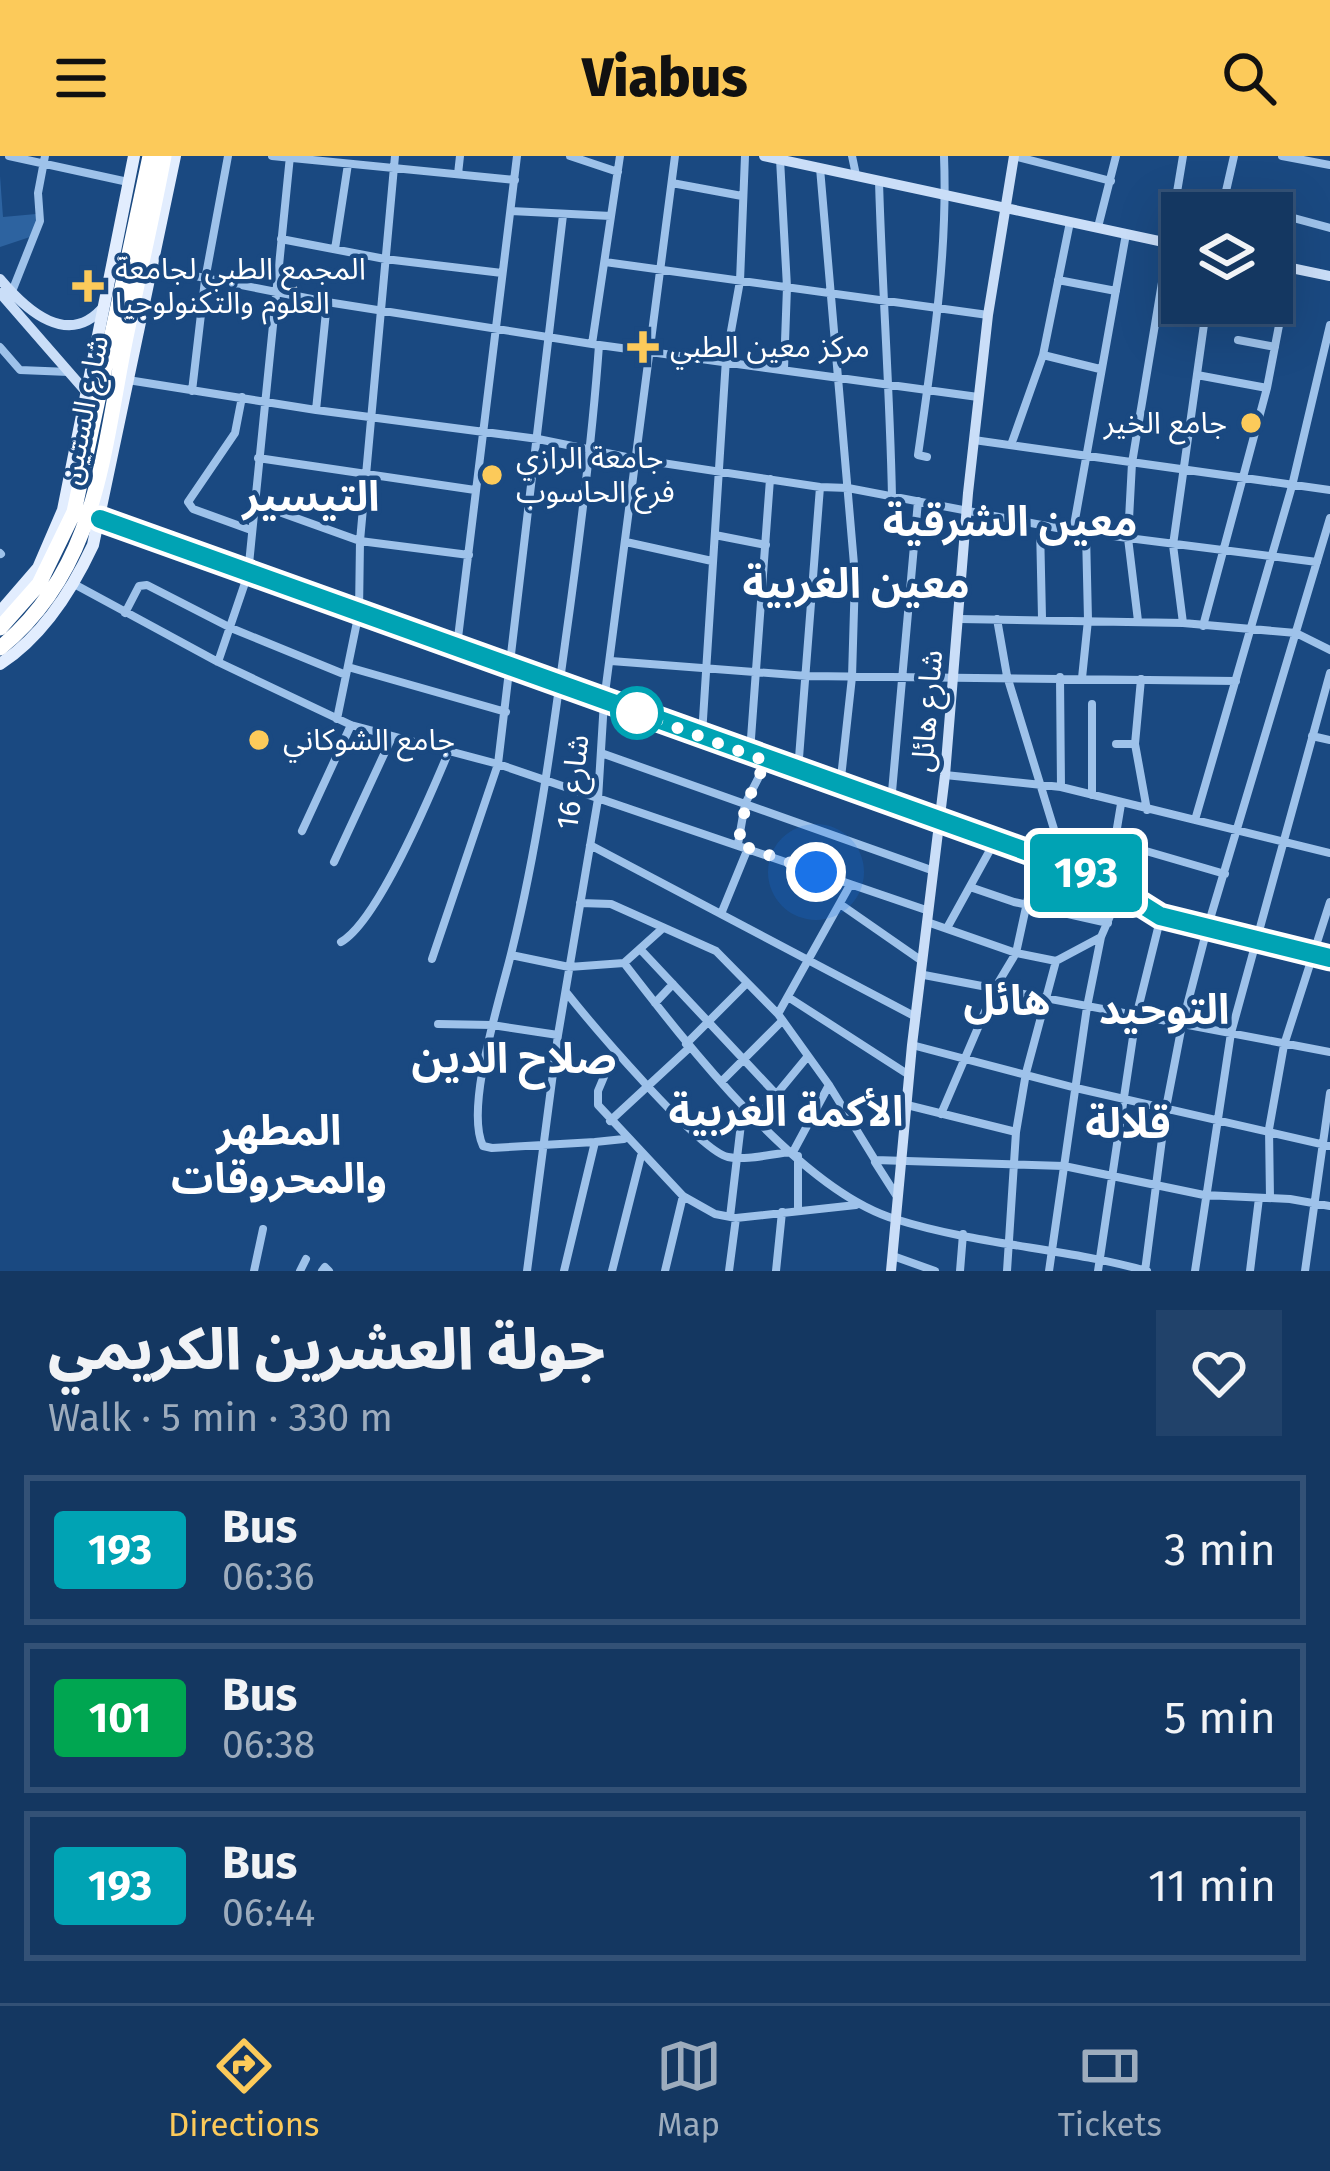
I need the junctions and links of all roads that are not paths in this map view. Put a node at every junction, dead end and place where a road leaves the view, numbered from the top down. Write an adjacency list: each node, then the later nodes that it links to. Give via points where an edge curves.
1 (10, 156): 27 (street)
2 (134, 156): 39 (main road, شارع الستين)
3 (150, 156): 102 (highway, شارع الستين)
4 (164, 156): 111 (highway, شارع الستين)
5 (176, 156): 59 (main road, شارع الستين)
6 (228, 156): 66 (street)
7 (272, 156): 24 (street)
8 (395, 156): 31 (street)
9 (460, 156): 34 (street)
10 (517, 156): 36 (street)
11 (570, 156): 33 (street)
12 (620, 156): 33 (street)
13 (675, 156): 40 (street, شارع 16)
14 (745, 156): 44 (street)
15 (764, 156): 25 (street)
16 (852, 156): 35 (street)
17 (944, 156): 43 (street)
18 (1014, 156): 32 (street); 45 (street, شارع هائل)
19 (1063, 156): 32 (street)
20 (1116, 156): 38 (street)
21 (1183, 156): 41 (street)
22 (1234, 156): 42 (street)
23 (1282, 156): 26 (street)
24 (290, 157): 28 (street); 54 (street)
25 (780, 159): 30 (street); 69 (street)
26 (1318, 159): 29 (street)
27 (44, 160): 39 (street); 73 (street, via 40,221)
28 (348, 164): 31 (street); 56 (street)
29 (1330, 165)
30 (820, 167): 35 (street); 72 (street)
31 (394, 168): 34 (street); 57 (street)
32 (1060, 169): 38 (street)
33 (618, 172): 48 (street)
34 (458, 174): 36 (street)
35 (856, 175): 37 (street)
36 (515, 180): 46 (street)
37 (879, 180): 43 (street); 74 (street)
38 (1111, 181): 51 (street)
39 (128, 182): 76 (main road, شارع الستين)
40 (672, 183): 44 (street); 60 (street, شارع 16)
41 (1176, 192)
42 (1226, 192)
43 (946, 194): 45 (street); 77 (street)
44 (742, 196): 68 (street)
45 (1003, 207): 50 (street); 79 (street, شارع هائل)
46 (511, 211): 47 (street); 62 (street)
47 (563, 215): 48 (street); 84 (street)
48 (611, 216): 58 (street)
49 (1293, 217): 52 (street)
50 (1070, 222): 51 (street); 67 (street)
51 (1097, 227): 53 (street)
52 (1330, 227)
53 (1126, 234): 55 (street); 70 (street)
54 (281, 238): 56 (street); 71 (street)
55 (1161, 241)
56 (335, 249): 57 (street)
57 (386, 259): 62 (street); 78 (street)
58 (605, 262): 60 (street); 86 (street)
59 (154, 268): 66 (street); 97 (main road, شارع الستين)
60 (660, 269): 68 (street); 89 (street, شارع 16)
61 (1293, 269): 64 (street)
62 (502, 274): 83 (street)
63 (1161, 274): 118 (street)
64 (1330, 276)
65 (0, 279): 73 (street)
66 (205, 280): 71 (street); 101 (street)
67 (1058, 280): 70 (street); 90 (street)
68 (740, 281): 69 (street); 91 (street)
69 (787, 287): 72 (street); 92 (street)
70 (1116, 291): 93 (street)
71 (276, 292): 75 (street); 105 (street)
72 (833, 292): 74 (street); 96 (street)
73 (6, 295): 76 (street, via 36,318 61,323 92,318); 94 (street)
74 (882, 299): 77 (street); 98 (street)
75 (327, 302): 78 (street); 106 (street)
76 (105, 304): 102 (main road, شارع الستين)
77 (936, 308): 79 (street); 99 (street)
78 (382, 309): 83 (street); 107 (street)
79 (988, 315): 104 (street, شارع هائل)
80 (1204, 324): 95 (street)
81 (1279, 324): 88 (street)
82 (1330, 325): 124 (street)
83 (496, 327): 84 (street); 108 (street)
84 (546, 335): 86 (street); 109 (street)
85 (1238, 340): 88 (street)
86 (596, 344): 89 (street); 113 (street)
87 (0, 347): 94 (street, via 20,370)
88 (1275, 347): 100 (street)
89 (649, 350): 91 (street); 117 (street, شارع 16)
90 (1043, 355): 93 (street); 112 (street)
91 (726, 359): 92 (street); 119 (street)
92 (784, 369): 96 (street)
93 (1101, 369): 115 (street)
94 (70, 372): 102 (street)
95 (1197, 375): 100 (street); 120 (street)
96 (839, 376): 98 (street); 126 (street)
97 (127, 379): 101 (street); 111 (main road, شارع الستين)
98 (890, 382): 99 (street); 129 (street)
99 (928, 388): 104 (street); 114 (street, via 918,454)
100 (1268, 388): 123 (street)
101 (191, 392): 103 (street)
102 (93, 395): 152 (main road, شارع الستين, via 63,510 38,568); 162 (highway, شارع الستين, via 82,485 55,559)
103 (242, 397): 105 (street); 136 (street, via 235,434 188,502)
104 (978, 397): 110 (street, شارع هائل)
105 (264, 401): 106 (street); 116 (street)
106 (316, 410): 107 (street)
107 (370, 418): 108 (street); 121 (street)
108 (482, 432): 109 (street); 127 (street)
109 (538, 439): 113 (street); 172 (street)
110 (974, 440): 112 (street); 132 (street, شارع هائل)
111 (110, 442): 134 (main road, شارع الستين); 167 (highway, شارع الستين, via 64,577)
112 (1011, 445): 115 (street)
113 (591, 449): 117 (street); 186 (street)
114 (927, 457)
115 (1084, 457): 118 (street); 137 (street)
116 (258, 458): 121 (street); 131 (street)
117 (636, 459): 119 (street); 142 (street, شارع 16)
118 (1132, 463): 120 (street); 140 (street)
119 (722, 470): 122 (street); 139 (street)
120 (1182, 472): 123 (street); 144 (street)
121 (367, 475): 127 (street); 141 (street)
122 (770, 478): 125 (street); 143 (street)
123 (1243, 480): 124 (street); 145 (street)
124 (1292, 486): 128 (street); 147 (street)
125 (820, 487): 126 (street); 177 (street)
126 (848, 488): 129 (street); 179 (street, via 856,576)
127 (475, 490): 146 (street)
128 (1330, 490)
129 (892, 497): 130 (street)
130 (918, 501): 132 (street); 181 (street)
131 (254, 502): 136 (street); 141 (street)
132 (966, 512): 135 (street); 156 (street, شارع هائل)
133 (1330, 518): 149 (street)
134 (100, 519): 150 (street); 151 (main road, شارع الستين)
135 (1040, 526): 137 (street); 155 (street)
136 (251, 530): 150 (street)
137 (1073, 531): 138 (street)
138 (1086, 533): 140 (street); 158 (street)
139 (715, 535): 143 (street); 148 (street)
140 (1128, 538): 144 (street); 159 (street)
141 (360, 541): 146 (street); 153 (street)
142 (626, 542): 148 (street); 169 (street, شارع 16)
143 (766, 545): 175 (street)
144 (1173, 545): 145 (street); 160 (street)
145 (1223, 551): 147 (street); 161 (street)
146 (469, 554): 166 (street)
147 (1270, 558): 149 (street); 164 (street)
148 (712, 561): 173 (street)
149 (1317, 562): 165 (street)
150 (248, 574): 153 (street); 163 (street)
151 (74, 584): 154 (street); 171 (main road, شارع الستين)
152 (0, 612)
153 (359, 612): 166 (street); 174 (street)
154 (125, 613): 163 (street, via 147,584); 170 (street)
155 (1042, 618): 157 (street); 158 (street)
156 (960, 619): 157 (street); 183 (street, شارع هائل)
157 (997, 619): 178 (street)
158 (1088, 620): 159 (street); 182 (street)
159 (1138, 621): 160 (street)
160 (1183, 623): 161 (street)
161 (1203, 626): 164 (street)
162 (0, 628)
163 (231, 628): 170 (street); 174 (street)
164 (1250, 630): 165 (street); 185 (street)
165 (1297, 633): 168 (street); 217 (street)
166 (458, 646): 172 (street)
167 (0, 648)
168 (1330, 650)
169 (611, 661): 173 (street); 187 (street, شارع 16)
170 (218, 662): 190 (street)
171 (0, 664)
172 (510, 666): 186 (street); 189 (street)
173 (706, 670): 175 (street); 194 (street)
174 (347, 671): 189 (street); 190 (street)
175 (758, 673): 177 (street); 200 (street)
176 (1330, 673): 192 (street)
177 (807, 676): 179 (street); 203 (street)
178 (1007, 676): 180 (street); 183 (street); 207 (street)
179 (852, 677): 181 (street); 206 (street)
180 (1060, 677): 182 (street); 208 (street)
181 (903, 678): 183 (street); 213 (street)
182 (1082, 678): 184 (street)
183 (952, 679): 204 (street, شارع هائل)
184 (1141, 679): 185 (street); 197 (street)
185 (1236, 681): 215 (street)
186 (560, 685): 187 (street); 205 (street)
187 (604, 701): 194 (street); 199 (street, شارع 16)
188 (1092, 704): 209 (street)
189 (506, 712): 202 (street)
190 (337, 719): 191 (street)
191 (351, 725): 193 (street); 218 (street)
192 (1312, 736): 195 (street); 221 (street)
193 (392, 737): 198 (street); 226 (street)
194 (702, 737): 200 (street)
195 (1330, 740)
196 (1116, 744): 197 (street)
197 (1135, 745): 214 (street)
198 (449, 751): 202 (street); 247 (street, via 373,905)
199 (604, 754): 210 (street, شارع 16); 211 (street)
200 (750, 755): 201 (street)
201 (766, 761): 203 (street); 211 (street)
202 (498, 764): 205 (street); 253 (street)
203 (798, 772): 206 (street)
204 (946, 775): 207 (street); 216 (street, شارع هائل)
205 (547, 781): 210 (street); 251 (street)
206 (840, 787): 213 (street)
207 (1042, 787): 208 (street); 227 (street)
208 (1061, 788): 209 (street)
209 (1092, 795): 212 (street)
210 (598, 799): 222 (street, شارع 16); 223 (street)
211 (746, 804): 223 (street); 228 (street)
212 (1121, 804): 214 (street); 220 (street)
213 (890, 805): 216 (street)
214 (1147, 810): 215 (street)
215 (1195, 820): 217 (street)
216 (939, 822): 219 (street); 228 (street, شارع هائل)
217 (1239, 830): 221 (street); 229 (street)
218 (302, 831)
219 (995, 842): 225 (street); 232 (street)
220 (1114, 842): 229 (street); 230 (street)
221 (1283, 842): 224 (street); 246 (street)
222 (590, 844): 235 (street, شارع 16); 238 (street)
223 (743, 846): 231 (street); 238 (street)
224 (1330, 853)
225 (1037, 857): 227 (street); 237 (street)
226 (334, 862)
227 (1066, 866): 230 (street)
228 (934, 871): 240 (street, شارع هائل)
229 (1225, 874): 244 (street)
230 (1108, 882): 233 (street)
231 (850, 884): 236 (street); 240 (street)
232 (970, 887): 237 (street); 243 (street)
233 (1120, 893): 239 (street); 241 (street)
234 (1330, 902): 250 (street)
235 (580, 903): 242 (street, via 611,904); 257 (street, شارع 16)
236 (839, 904): 254 (street); 258 (street)
237 (1027, 904): 241 (street); 249 (street)
238 (721, 914): 254 (street)
239 (1160, 916): 244 (street); 267 (street)
240 (930, 917): 243 (street); 258 (street, شارع هائل)
241 (1108, 922): 245 (street)
242 (663, 928): 248 (street); 259 (street, via 716,951)
243 (947, 928): 249 (street)
244 (1207, 928): 246 (street); 273 (street)
245 (1101, 937): 255 (street); 266 (street)
246 (1256, 940): 250 (street); 274 (street)
247 (341, 942)
248 (640, 949): 256 (street); 260 (street)
249 (1016, 953): 255 (street); 261 (street)
250 (1313, 954): 252 (street); 277 (street)
251 (511, 955): 257 (street); 272 (street)
252 (1330, 958)
253 (432, 959)
254 (808, 960): 263 (street); 269 (street)
255 (1056, 961): 264 (street)
256 (624, 963): 257 (street); 265 (street)
257 (569, 967): 262 (street, شارع 16)
258 (924, 969): 261 (street); 269 (street, شارع هائل)
259 (747, 983): 268 (street); 270 (street)
260 (673, 984): 265 (street); 270 (street)
261 (995, 988): 264 (street); 282 (street)
262 (565, 991): 275 (street, شارع 16); 280 (street)
263 (788, 997): 268 (street); 285 (street)
264 (1047, 998): 266 (street); 284 (street)
265 (655, 1003): 278 (street)
266 (1087, 1007): 267 (street); 289 (street)
267 (1136, 1017): 273 (street); 292 (street)
268 (780, 1018): 281 (street); 283 (street)
269 (917, 1018): 276 (street, شارع هائل)
270 (710, 1023): 278 (street); 283 (street)
271 (437, 1024): 272 (street)
272 (492, 1025): 275 (street); 304 (street, via 478,1136 492,1148)
273 (1182, 1025): 274 (street); 295 (street)
274 (1231, 1033): 277 (street); 298 (street)
275 (558, 1035): 304 (street, شارع 16)
276 (912, 1045): 282 (street); 285 (street, شارع هائل)
277 (1284, 1045): 279 (street); 300 (street)
278 (688, 1046): 286 (street); 287 (street)
279 (1330, 1052)
280 (614, 1053): 287 (street); 299 (street, via 598,1091)
281 (808, 1056): 288 (street); 291 (street)
282 (964, 1058): 284 (street); 296 (street)
283 (744, 1059): 286 (street); 291 (street)
284 (1027, 1073): 289 (street); 301 (street)
285 (909, 1075): 293 (street, شارع هائل)
286 (721, 1082): 294 (street)
287 (649, 1084): 299 (street); 308 (street, via 708,1147)
288 (829, 1085): 306 (street); 309 (street)
289 (1076, 1088): 292 (street); 312 (street)
290 (1330, 1093): 305 (street)
291 (776, 1094): 297 (street)
292 (1123, 1099): 295 (street); 313 (street)
293 (906, 1105): 296 (street); 310 (street, شارع هائل)
294 (743, 1106): 297 (street); 308 (street)
295 (1166, 1108): 298 (street); 314 (street)
296 (941, 1114): 301 (street)
297 (755, 1119): 306 (street)
298 (1217, 1120): 300 (street); 315 (street)
299 (610, 1121): 302 (street)
300 (1268, 1130): 305 (street); 318 (street)
301 (1016, 1132): 311 (street)
302 (626, 1138): 303 (street); 307 (street)
303 (596, 1142): 304 (street); 336 (street)
304 (546, 1144): 333 (street, شارع 16)
305 (1325, 1145): 319 (street)
306 (796, 1154): 308 (street); 320 (street); 322 (street)
307 (641, 1155): 316 (street); 337 (street)
308 (736, 1156): 324 (street)
309 (874, 1160): 310 (street); 317 (street)
310 (901, 1163): 311 (street); 317 (street, شارع هائل)
311 (1014, 1163): 312 (street); 328 (street)
312 (1064, 1166): 313 (street); 329 (street)
313 (1113, 1178): 314 (street); 331 (street)
314 (1156, 1185): 315 (street); 347 (street)
315 (1204, 1195): 318 (street); 348 (street)
316 (683, 1196): 324 (street); 338 (street)
317 (898, 1198): 325 (street, شارع هائل)
318 (1264, 1198): 319 (street); 349 (street)
319 (1312, 1203): 321 (street); 350 (street)
320 (857, 1204): 322 (street); 325 (street)
321 (1330, 1206)
322 (798, 1209): 323 (street)
323 (782, 1212): 324 (street); 340 (street)
324 (733, 1217): 339 (street)
325 (896, 1220): 327 (street); 330 (street, شارع هائل)
326 (263, 1229): 334 (street)
327 (963, 1234): 328 (street); 343 (street)
328 (1009, 1242): 329 (street); 344 (street)
329 (1051, 1249): 331 (street); 345 (street)
330 (893, 1256): 341 (street, شارع هائل); 342 (street)
331 (1100, 1257): 346 (street); 347 (street)
332 (306, 1259): 335 (street)
333 (526, 1270)
334 (254, 1271)
335 (300, 1271)
336 (564, 1271)
337 (612, 1271)
338 (665, 1271)
339 (729, 1271)
340 (776, 1271)
341 (891, 1271)
342 (935, 1271)
343 (960, 1271)
344 (1007, 1271)
345 (1049, 1271)
346 (1098, 1271)
347 (1147, 1271)
348 (1195, 1271)
349 (1250, 1271)
350 (1305, 1271)

